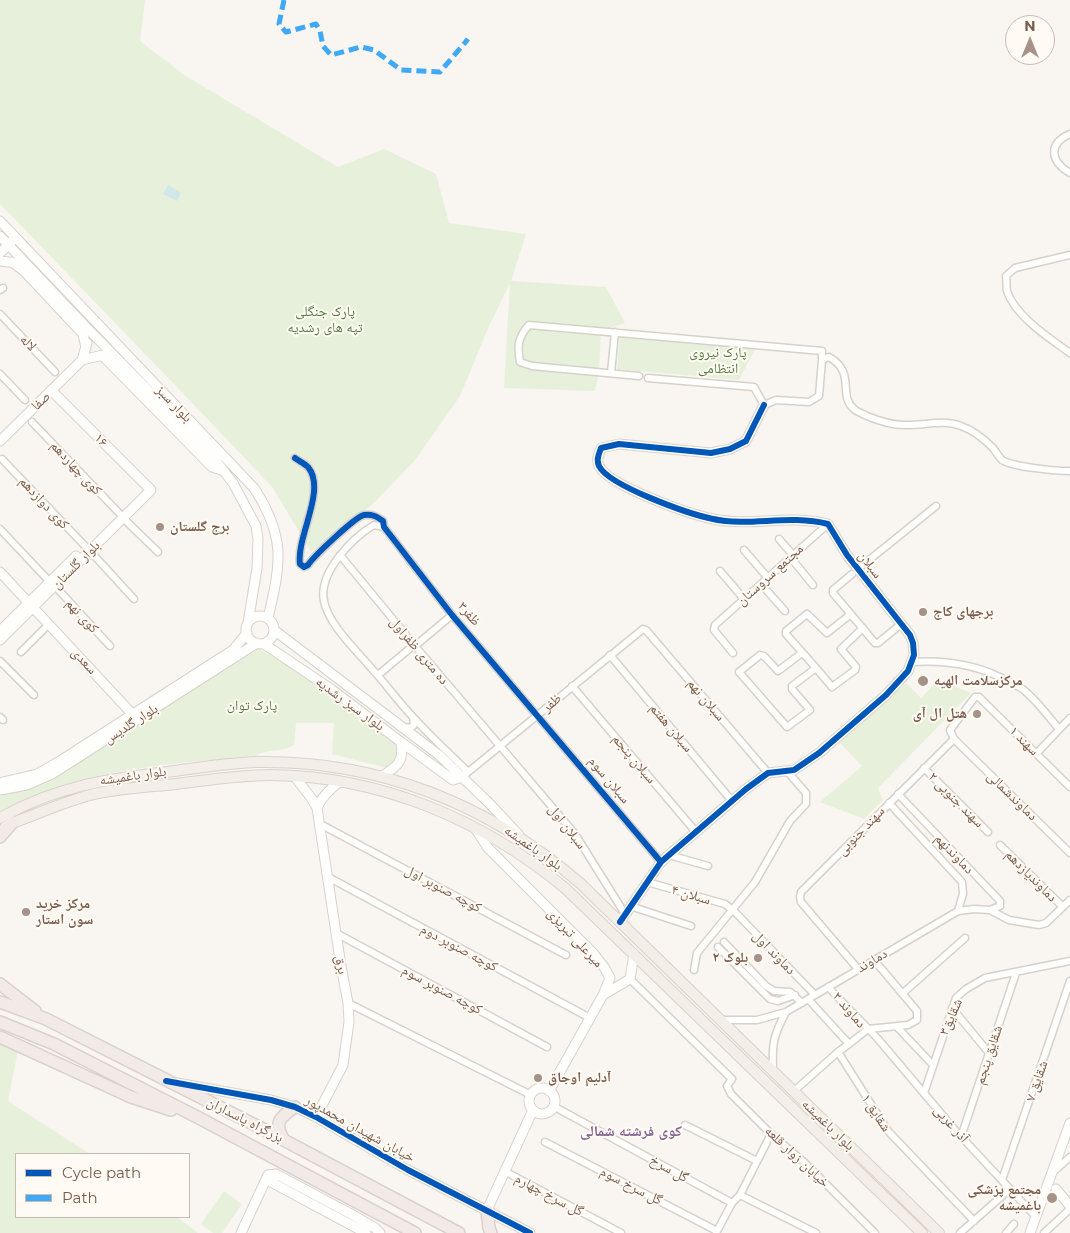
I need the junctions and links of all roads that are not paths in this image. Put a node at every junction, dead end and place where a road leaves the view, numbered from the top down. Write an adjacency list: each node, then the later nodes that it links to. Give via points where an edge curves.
1 (1070, 134): 2 (street, via 1061,138 1054,152 1055,159)
2 (1070, 174)
3 (0, 221): 4 (street, بلوار سبز)
4 (13, 234): 5 (street); 59 (street, بلوار سبز, via 254,488 266,506 278,540 279,563)
5 (3, 240): 6 (street); 10 (street, بلوار سبز)
6 (0, 253)
7 (1070, 255): 15 (street, via 1015,268 1006,276 1007,290 1017,310)
8 (0, 261): 9 (street)
9 (12, 262): 10 (street); 14 (street, via 83,334)
10 (28, 265): 12 (street, بلوار سبز)
11 (0, 314): 20 (street, لاله)
12 (87, 328): 14 (street); 17 (street, بلوار سبز)
13 (615, 332): 19 (street, via 822,351); 22 (street); 22 (street, via 529,325 519,340 520,362)
14 (86, 348): 18 (street)
15 (1070, 353)
16 (102, 355): 17 (street); 18 (street); 32 (street, via 212,467)
17 (114, 355): 32 (street, بلوار سبز)
18 (82, 360): 25 (street, صفا)
19 (822, 360): 27 (street, via 819,396 809,402 776,400); 33 (street, via 828,357 843,369 849,403 862,413 894,424 934,422 961,426 986,442 1002,460)
20 (55, 372)
21 (0, 374): 26 (street)
22 (612, 374): 23 (street)
23 (638, 376)
24 (648, 378): 27 (street, via 754,388)
25 (51, 390): 29 (street, صفا); 34 (street, ۱۶)
26 (25, 400)
27 (764, 405): 37 (street, via 746,441 730,449 711,453 619,444 602,448 597,457 598,465 604,473 662,503 713,519 810,520)
28 (32, 422): 36 (street, کوی چهاردهم)
29 (0, 441)
30 (2, 458): 41 (street, کوی دوازدهم)
31 (295, 458): 38 (street, ظفر۳, via 308,467 314,479 300,564 308,565 326,545 362,516 374,515 383,520)
32 (224, 471): 60 (street, بلوار سبز, via 245,504 258,538 257,568)
33 (1070, 472)
34 (150, 488): 36 (street, بلوار گلستان)
35 (936, 506): 48 (street)
36 (121, 516): 41 (street, بلوار گلستان); 43 (street, کوی چهاردهم)
37 (828, 524): 45 (street, مجتمع سروستان); 48 (street, سبلان)
38 (384, 527): 44 (street, via 374,525); 58 (street, ظفر۳)
39 (0, 530): 50 (street, کوی نهم)
40 (779, 539): 45 (street)
41 (88, 549): 50 (street, بلوار گلستان); 53 (street, کوی دوازدهم)
42 (744, 550): 49 (street)
43 (158, 552)
44 (340, 555): 71 (street, ده متری ظفراول); 79 (street, via 324,584 324,601 330,618)
45 (792, 556): 49 (street, مجتمع سروستان); 52 (street)
46 (720, 570): 54 (street)
47 (0, 572): 55 (street, سعدی)
48 (855, 572): 57 (street, via 832,592); 62 (street, سبلان)
49 (768, 578): 51 (street, مجتمع سروستان)
50 (53, 584): 55 (street, بلوار گلستان); 70 (street, کوی نهم)
51 (761, 584): 54 (street, مجتمع سروستان); 56 (street)
52 (813, 585)
53 (134, 599)
54 (744, 599): 73 (street, مجتمع سروستان, via 713,627)
55 (32, 605): 61 (street, سعدی); 66 (street, بلوار گلستان); 68 (street, بلوار گلستان)
56 (785, 611)
57 (851, 614): 63 (street); 74 (street, via 827,633 810,615 805,615 786,633)
58 (452, 615): 71 (street); 82 (street, ظفر۳)
59 (268, 618): 60 (street, via 257,616); 65 (street)
60 (248, 623): 67 (street)
61 (49, 624): 72 (street); 83 (street, سعدی)
62 (900, 625): 63 (street, via 876,644); 77 (street, سبلان, via 913,643)
63 (863, 628): 78 (street, via 841,649 855,670 832,687)
64 (643, 629): 75 (street, ظفر); 94 (street, سبلان نهم)
65 (274, 630): 69 (street, via 270,640); 86 (street)
66 (0, 631)
67 (247, 633): 69 (street, via 250,640); 83 (street, بلوار گلدیس, via 233,650)
68 (0, 640)
69 (260, 643): 83 (street, بلوار گلدیس); 89 (street, بلوار سبز رشدیه, via 332,689)
70 (110, 646)
71 (414, 646): 79 (street); 90 (street, ده متری ظفراول)
72 (21, 652)
73 (733, 652)
74 (802, 653): 78 (street); 78 (street, via 778,671 762,654 739,672 787,727 810,710 792,687)
75 (610, 656): 80 (street, ظفر); 103 (street, سبلان هفتم)
76 (0, 662): 81 (street)
77 (912, 662): 87 (street, via 936,660 965,664 994,674 1025,691); 93 (street, via 886,696 819,753 794,770)
78 (816, 668)
79 (378, 675): 84 (street)
80 (572, 686): 82 (street, ظفر); 111 (street, سبلان پنجم)
81 (34, 694)
82 (538, 715): 90 (street, ظفر); 118 (street, سبلان سوم)
83 (135, 717): 99 (street, بلوار گلدیس, via 49,768 26,778); 101 (street, بلوار گلدیس, via 52,774)
84 (413, 718): 86 (street, via 414,725); 95 (street)
85 (1070, 718): 87 (street)
86 (405, 728): 95 (street)
87 (1058, 729): 91 (street)
88 (954, 739): 91 (street, سهند ۱, via 950,730 976,696); 92 (street, سهند جنوبی); 116 (street, دماوندشمالی)
89 (400, 742): 95 (street, بلوار سبز رشدیه, via 453,780); 96 (street, via 401,760)
90 (500, 746): 95 (street, ظفر); 127 (street, سبلان اول, via 575,834)
91 (1037, 753): 100 (street, سهند ۱)
92 (924, 768): 102 (street, سهند جنوبی); 112 (street, سهند جنوبی ۲)
93 (787, 771): 94 (street); 125 (street, via 806,793 806,804 790,821 755,882)
94 (768, 773): 103 (street)
95 (465, 775): 114 (street)
96 (382, 776): 106 (main road, بلوار باغمیشه, via 287,762 230,764 90,782 42,797); 114 (main road, بلوار باغمیشه, via 453,802)
97 (295, 777): 98 (main road, بلوار باغمیشه); 105 (street); 107 (main road, بلوار باغمیشه, via 236,777 91,795)
98 (339, 782): 105 (street, via 327,792); 109 (main road, بلوار باغمیشه, via 399,795)
99 (0, 783)
100 (1070, 787)
101 (0, 790)
102 (898, 794): 104 (street, سهند جنوبی); 124 (street, دماوندنهم, via 1000,901 1000,906)
103 (732, 801): 111 (street)
104 (889, 803): 126 (street, via 962,882 963,894); 137 (street, سهند جنوبی, via 801,892 800,897)
105 (317, 808): 108 (street, برق)
106 (0, 818)
107 (12, 823): 110 (main road, بلوار باغمیشه); 113 (highway)
108 (320, 824): 120 (street, برق); 134 (street, کوچه صنوبر اول)
109 (473, 826): 133 (main road, بلوار باغمیشه, via 513,848 545,871); 145 (street, میرعلی تبریزی, via 488,848 604,967 610,978)
110 (0, 830)
111 (696, 832): 117 (street)
112 (988, 832)
113 (0, 837)
114 (521, 837): 127 (main road, بلوار باغمیشه)
115 (1000, 845): 123 (street, دماوندیازدهم)
116 (1070, 853)
117 (668, 855): 118 (street); 119 (street)
118 (661, 862): 121 (street)
119 (708, 866)
120 (328, 877): 129 (street, برق); 153 (street, کوچه صنوبر دوم)
121 (647, 882): 125 (street, سبلان ۴, via 725,904); 127 (street)
122 (1070, 900): 123 (street)
123 (1062, 907): 124 (street, via 1040,925 1009,920)
124 (990, 910): 126 (street)
125 (732, 911): 138 (street, via 697,953); 147 (street, دماوند اول)
126 (958, 911): 135 (street, دماوند)
127 (625, 914): 128 (street); 155 (main road, بلوار باغمیشه)
128 (691, 926)
129 (336, 933): 150 (street, برق); 161 (street, کوچه صنوبر سوم)
130 (965, 938): 144 (street)
131 (724, 942): 146 (street, via 766,986)
132 (718, 946): 146 (street, via 770,999 778,1001)
133 (634, 954): 140 (street); 168 (main road, بلوار باغمیشه)
134 (566, 955)
135 (874, 960): 137 (street, دماوند); 144 (street)
136 (1070, 960): 139 (street, شقایق۳)
137 (858, 969): 143 (street, دماوند)
138 (694, 970)
139 (1016, 973): 151 (street, شقایق۳, via 985,978 956,998); 163 (street, شقایق پنجم)
140 (630, 979): 145 (street); 180 (street, خیابان زوار قلعه, via 732,1079 727,1086 731,1094)
141 (1070, 981): 189 (street, شقایق ۷)
142 (0, 984): 154 (highway)
143 (828, 987): 147 (street, دماوند); 158 (street, دماوند ۲)
144 (903, 992): 157 (street, via 918,1015 912,1023)
145 (603, 995): 153 (street, میرعلی تبریزی)
146 (794, 995): 148 (street)
147 (815, 995): 148 (street, دماوند)
148 (805, 1001): 152 (street, دماوند); 160 (street)
149 (0, 1002): 154 (highway, بزرگراه پاسداران)
150 (348, 1004): 172 (street); 176 (street, برق, via 343,1065)
151 (952, 1008): 163 (street); 164 (street, شقایق۳)
152 (786, 1012): 155 (street, دماوند, via 757,1020); 165 (street, via 773,1042)
153 (590, 1018): 169 (street, میرعلی تبریزی)
154 (46, 1019): 167 (highway, بزرگراه پاسداران)
155 (719, 1020): 165 (main road, بلوار باغمیشه)
156 (0, 1022): 177 (highway, بزرگراه پاسداران, via 54,1044)
157 (897, 1027): 158 (street); 164 (street)
158 (866, 1031): 160 (street); 171 (street, آذر غربی, via 892,1054)
159 (0, 1037): 177 (highway, via 131,1097)
160 (849, 1044): 162 (street)
161 (547, 1047)
162 (838, 1052): 170 (street); 199 (street, شقایق ۱, via 888,1131)
163 (989, 1053): 181 (street, شقایق پنجم)
164 (933, 1066): 171 (street, شقایق۳)
165 (773, 1070): 166 (main road, بلوار باغمیشه)
166 (781, 1079): 168 (street); 170 (main road, بلوار باغمیشه)
167 (166, 1081): 174 (street, خیابان شهیدان محمدپور); 182 (highway, بزرگراه پاسداران)
168 (772, 1088): 215 (main road, بلوار باغمیشه)
169 (549, 1091): 172 (street, via 537,1090); 173 (street, via 554,1098)
170 (794, 1091): 216 (main road, بلوار باغمیشه)
171 (924, 1093): 181 (street, آذر غربی)
172 (531, 1095): 175 (street, via 529,1103)
173 (554, 1106): 175 (street, via 544,1114); 193 (street, گل سرخ)
174 (295, 1107): 176 (street, خیابان شهیدان محمدپور); 182 (highway, via 281,1117 279,1123 278,1131)
175 (533, 1110): 186 (street)
176 (316, 1117): 196 (street, خیابان شهیدان محمدپور)
177 (199, 1118): 194 (highway, بزرگراه پاسداران)
178 (1070, 1123): 187 (street)
179 (684, 1124): 185 (street)
180 (771, 1134): 185 (street); 214 (street, خیابان زوار قلعه)
181 (962, 1137): 189 (street, آذر غربی)
182 (284, 1140): 209 (highway, بزرگراه پاسداران)
183 (545, 1142): 201 (street, گل سرخ سوم)
184 (1070, 1157): 187 (street)
185 (757, 1161): 192 (street)
186 (504, 1172): 196 (street); 212 (street, گل سرخ چهارم)
187 (1052, 1173): 198 (street)
188 (276, 1174): 197 (street, via 272,1182); 203 (street, via 268,1175); 206 (street)
189 (1002, 1180): 190 (street, آذر غربی)
190 (1010, 1189): 198 (street, آذر غربی); 199 (street)
191 (1056, 1189): 195 (street)
192 (740, 1195): 193 (street); 213 (street)
193 (732, 1203): 201 (street)
194 (360, 1204): 207 (highway); 208 (highway, بزرگراه پاسداران)
195 (1070, 1208): 219 (street)
196 (486, 1210): 210 (highway); 211 (street, خیابان شهیدان محمدپور)
197 (330, 1214): 204 (street); 205 (street, via 334,1208)
198 (1036, 1217): 218 (street)
199 (974, 1221): 202 (street)
200 (1014, 1224): 217 (street)
201 (717, 1232)
202 (964, 1232)
203 (241, 1233)
204 (366, 1233)
205 (375, 1233)
206 (380, 1233)
207 (398, 1233)
208 (414, 1233)
209 (459, 1233)
210 (491, 1233)
211 (530, 1233)
212 (621, 1233)
213 (816, 1233)
214 (875, 1233)
215 (922, 1233)
216 (939, 1233)
217 (1006, 1233)
218 (1030, 1233)
219 (1044, 1233)

